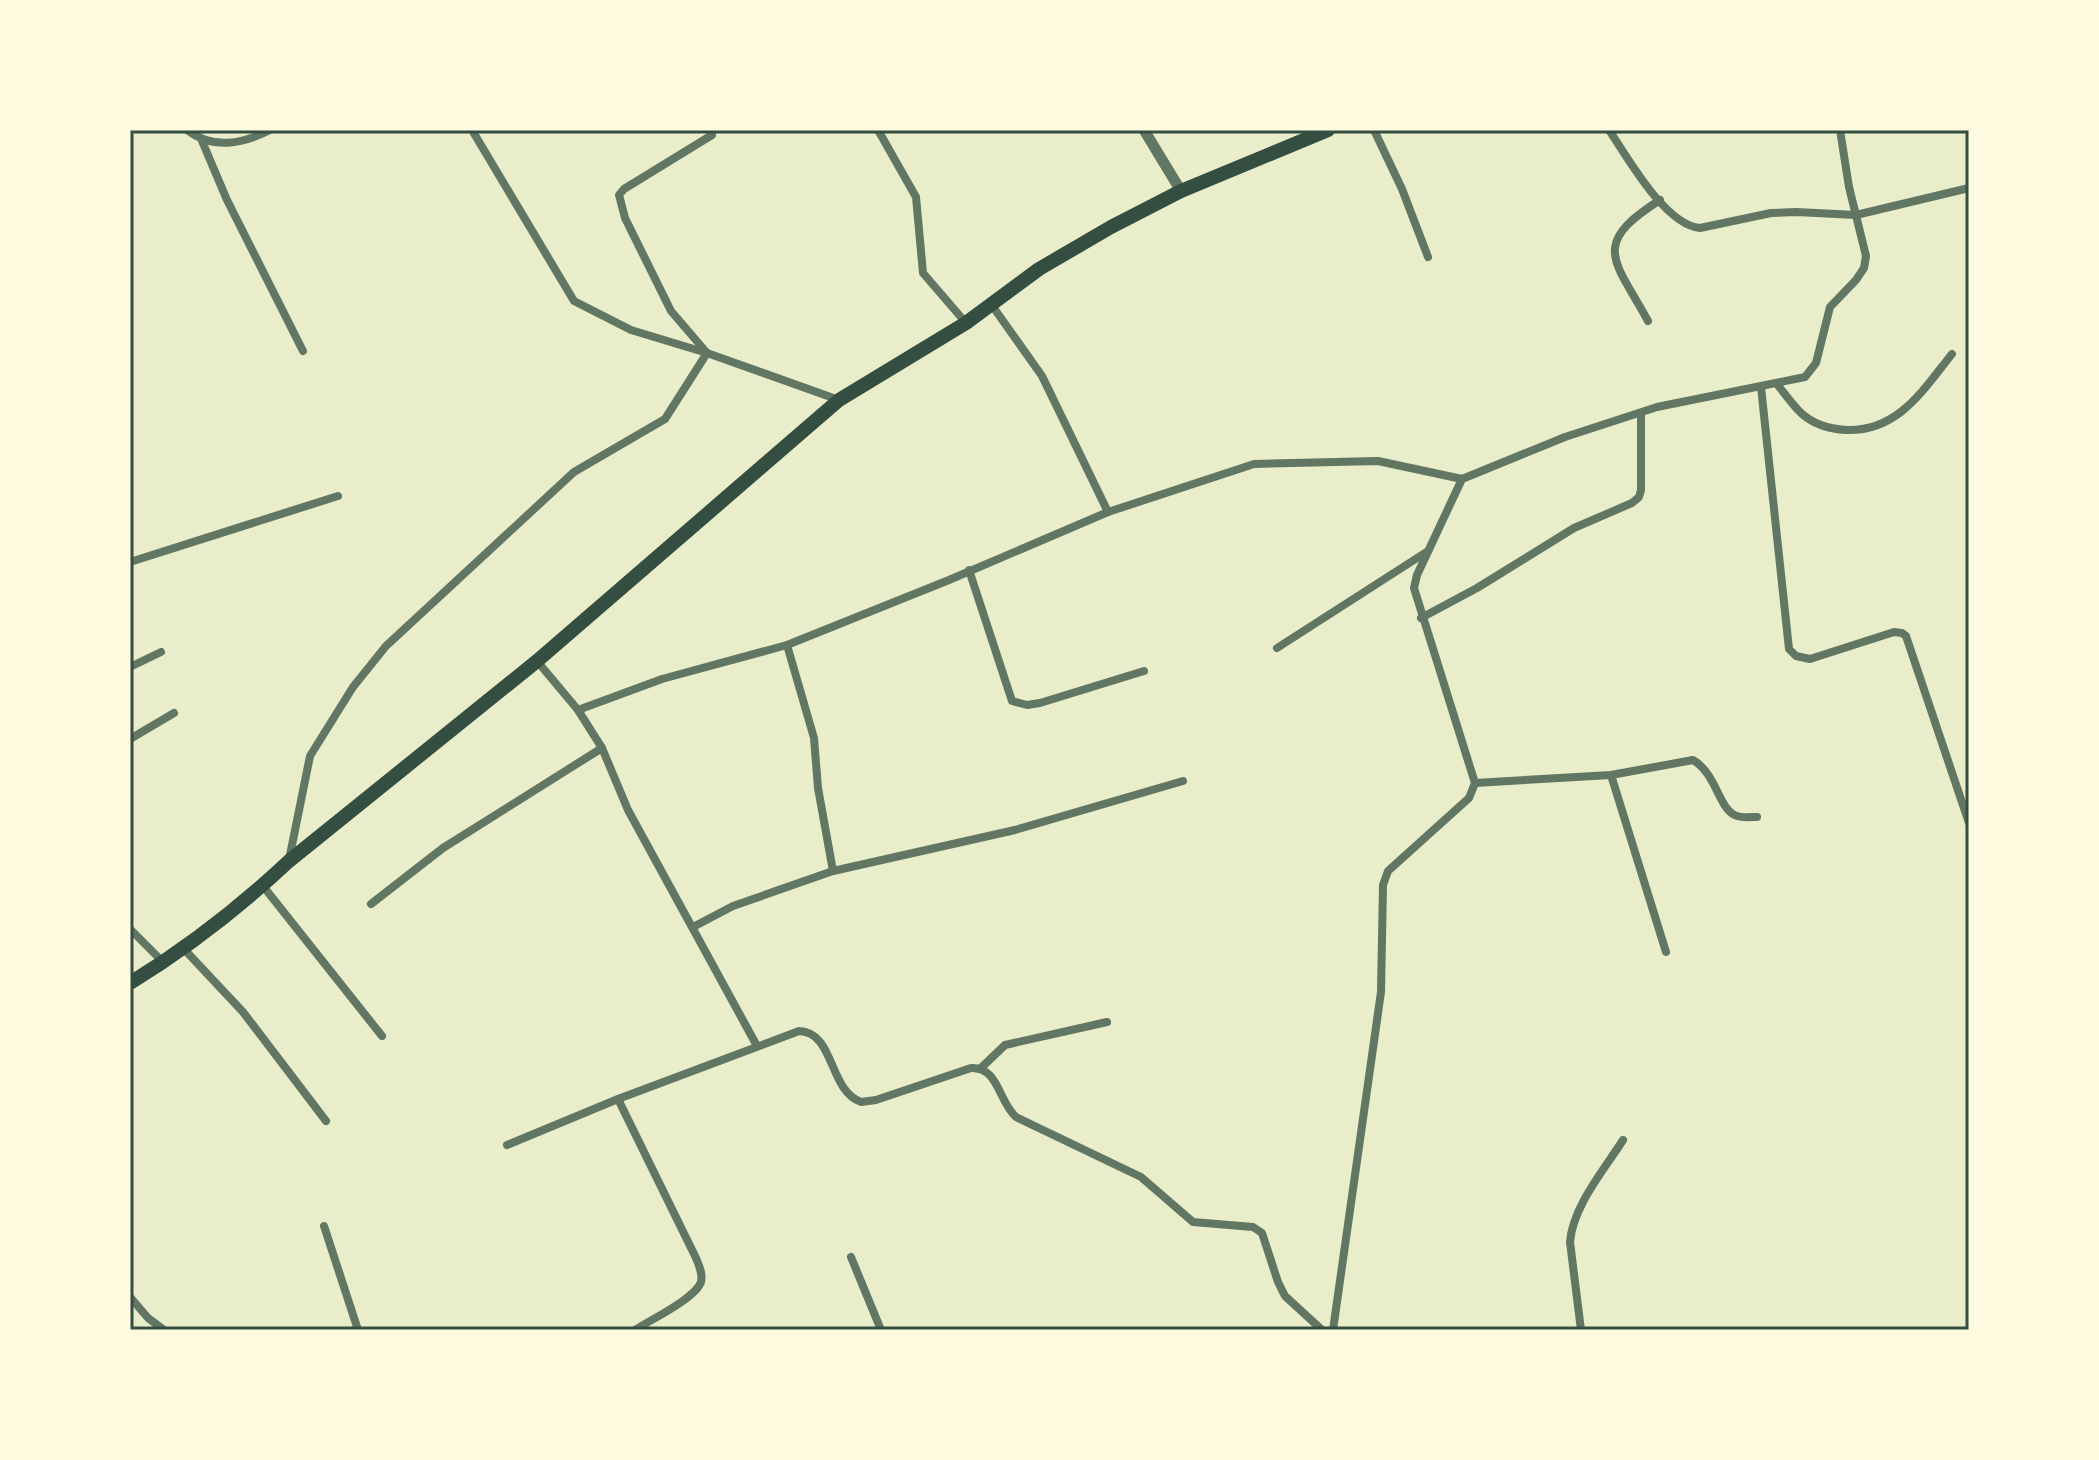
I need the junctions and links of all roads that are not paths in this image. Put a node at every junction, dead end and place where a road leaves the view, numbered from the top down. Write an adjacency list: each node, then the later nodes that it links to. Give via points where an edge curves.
1 (187, 130): 11 (street)
2 (270, 130): 11 (street, via 224,144)
3 (472, 130): 21 (street, via 574,301 631,330)
4 (878, 130): 19 (street, via 916,197 923,273)
5 (1144, 130): 13 (street)
6 (1328, 130): 13 (main road)
7 (1374, 130): 16 (street)
8 (1609, 130): 14 (street)
9 (1840, 130): 15 (street)
10 (712, 135): 21 (street, via 619,195 671,311)
11 (202, 141): 20 (street)
12 (1969, 188): 15 (street)
13 (1181, 191): 17 (main road, via 1039,269)
14 (1660, 200): 15 (street, via 1675,218 1700,228 1771,213); 18 (street, via 1634,216 1614,249)
15 (1856, 215): 23 (street, via 1864,268 1830,307 1810,372)
16 (1428, 257)
17 (991, 304): 19 (main road); 29 (street, via 1042,376)
18 (1648, 321)
19 (966, 323): 25 (main road)
20 (303, 351)
21 (707, 353): 25 (street); 49 (street, via 665,419 574,472 386,646 310,756)
22 (1952, 354): 23 (street, via 1904,410 1883,425 1861,430 1822,426 1803,414)
23 (1777, 384): 24 (street)
24 (1761, 387): 26 (street); 48 (street, via 1789,649 1810,659 1894,632 1906,636)
25 (839, 400): 37 (main road)
26 (1641, 413): 27 (street); 33 (street, via 1639,497 1562,535)
27 (1462, 479): 29 (street, via 1378,461 1254,464); 30 (street)
28 (338, 496): 31 (street)
29 (1108, 512): 32 (street)
30 (1429, 551): 33 (street, via 1414,588); 35 (street)
31 (130, 562)
32 (969, 570): 34 (street); 39 (street, via 1012,701 1040,703)
33 (1421, 618): 46 (street)
34 (787, 645): 40 (street, via 662,679); 50 (street, via 814,738)
35 (1277, 648)
36 (161, 652): 38 (street)
37 (537, 661): 40 (street); 49 (main road)
38 (130, 667)
39 (1144, 671)
40 (578, 710): 43 (street)
41 (174, 713): 42 (street)
42 (130, 739)
43 (602, 748): 52 (street, via 443,848); 53 (street, via 628,810)
44 (1611, 775): 46 (street); 47 (street, via 1693,760 1711,776 1726,809); 56 (street)
45 (1183, 781): 50 (street, via 1015,830)
46 (1475, 783): 75 (street, via 1469,798 1388,871 1383,885 1381,992)
47 (1757, 817)
48 (1969, 823)
49 (289, 861): 51 (main road)
50 (833, 871): 53 (street, via 733,906)
51 (263, 886): 55 (main road); 60 (street)
52 (371, 904)
53 (693, 927): 61 (street)
54 (130, 929): 57 (street)
55 (183, 948): 57 (main road); 64 (street, via 243,1012)
56 (1666, 952)
57 (163, 962): 58 (main road)
58 (130, 983)
59 (1107, 1022): 62 (street, via 1015,1042)
60 (382, 1036)
61 (757, 1046): 62 (street, via 808,1031 822,1043 844,1091 861,1102); 63 (street)
62 (981, 1068): 74 (street, via 1016,1117 1141,1177 1193,1222 1253,1227 1262,1233 1285,1296)
63 (618, 1099): 66 (street); 72 (street, via 702,1278 688,1297)
64 (326, 1121)
65 (1623, 1140): 76 (street, via 1571,1231)
66 (507, 1145)
67 (324, 1226): 71 (street)
68 (851, 1257): 73 (street)
69 (130, 1297): 70 (street)
70 (164, 1330)
71 (358, 1330)
72 (635, 1330)
73 (881, 1330)
74 (1322, 1330)
75 (1333, 1330)
76 (1581, 1330)

